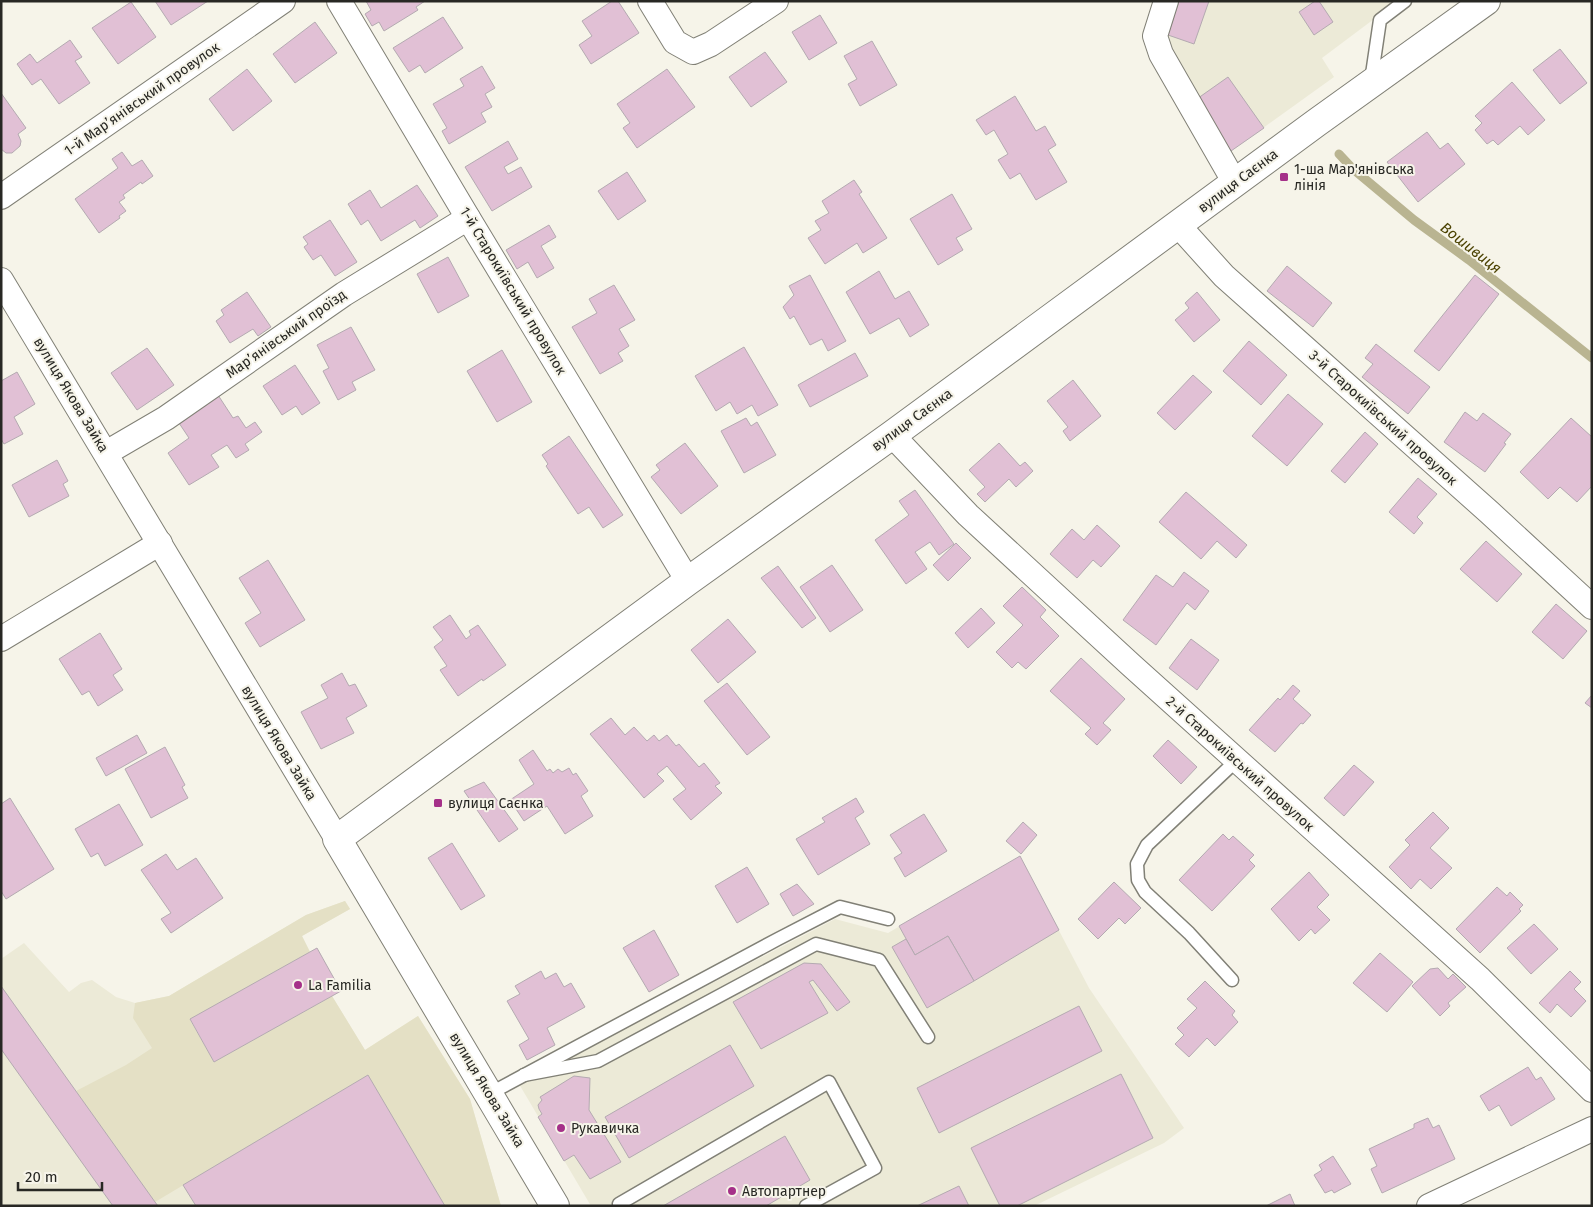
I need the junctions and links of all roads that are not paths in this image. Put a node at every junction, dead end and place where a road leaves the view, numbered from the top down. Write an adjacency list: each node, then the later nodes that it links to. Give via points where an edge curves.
1 (283, 1): 10 (street, 1-й Марʼянівський провулок)
2 (339, 1): 11 (street, 1-й Старокиївський провулок)
3 (650, 1): 4 (street, via 675,42 693,52)
4 (776, 1)
5 (1166, 1): 9 (street, via 1155,36 1161,54)
6 (1406, 1): 8 (lane, via 1380,20)
7 (1486, 1): 8 (street, вулиця Саєнка)
8 (1371, 84): 9 (street, вулиця Саєнка)
9 (1235, 183): 12 (street, вулиця Саєнка)
10 (1, 197)
11 (468, 218): 15 (street, Марʼянівський проїзд, via 344,294 166,418); 17 (street, 1-й Старокиївський провулок)
12 (1178, 225): 14 (street, вулиця Саєнка); 18 (street, 3-й Старокиївський провулок, via 1224,276)
13 (1, 280): 15 (street, вулиця Якова Зайка)
14 (892, 435): 17 (street, вулиця Саєнка); 20 (street, 2-й Старокиївський провулок, via 976,521)
15 (106, 454): 16 (street, вулиця Якова Зайка)
16 (160, 543): 19 (street); 21 (street, вулиця Якова Зайка)
17 (688, 581): 21 (street, вулиця Саєнка)
18 (1592, 606)
19 (1, 639)
20 (1236, 761): 23 (lane, via 1147,845 1137,864 1138,880 1145,892); 26 (street, 2-й Старокиївський провулок, via 1480,979)
21 (337, 839): 27 (street, вулиця Якова Зайка)
22 (888, 919): 25 (lane, via 840,907)
23 (1232, 980)
24 (928, 1037): 25 (lane, via 879,960 816,944 598,1062)
25 (524, 1075): 27 (lane)
26 (1592, 1090)
27 (488, 1094): 29 (street, вулиця Якова Зайка)
28 (1592, 1129): 32 (street)
29 (555, 1206)
30 (620, 1206): 31 (lane, via 830,1082 875,1168)
31 (806, 1206)
32 (1429, 1206)

